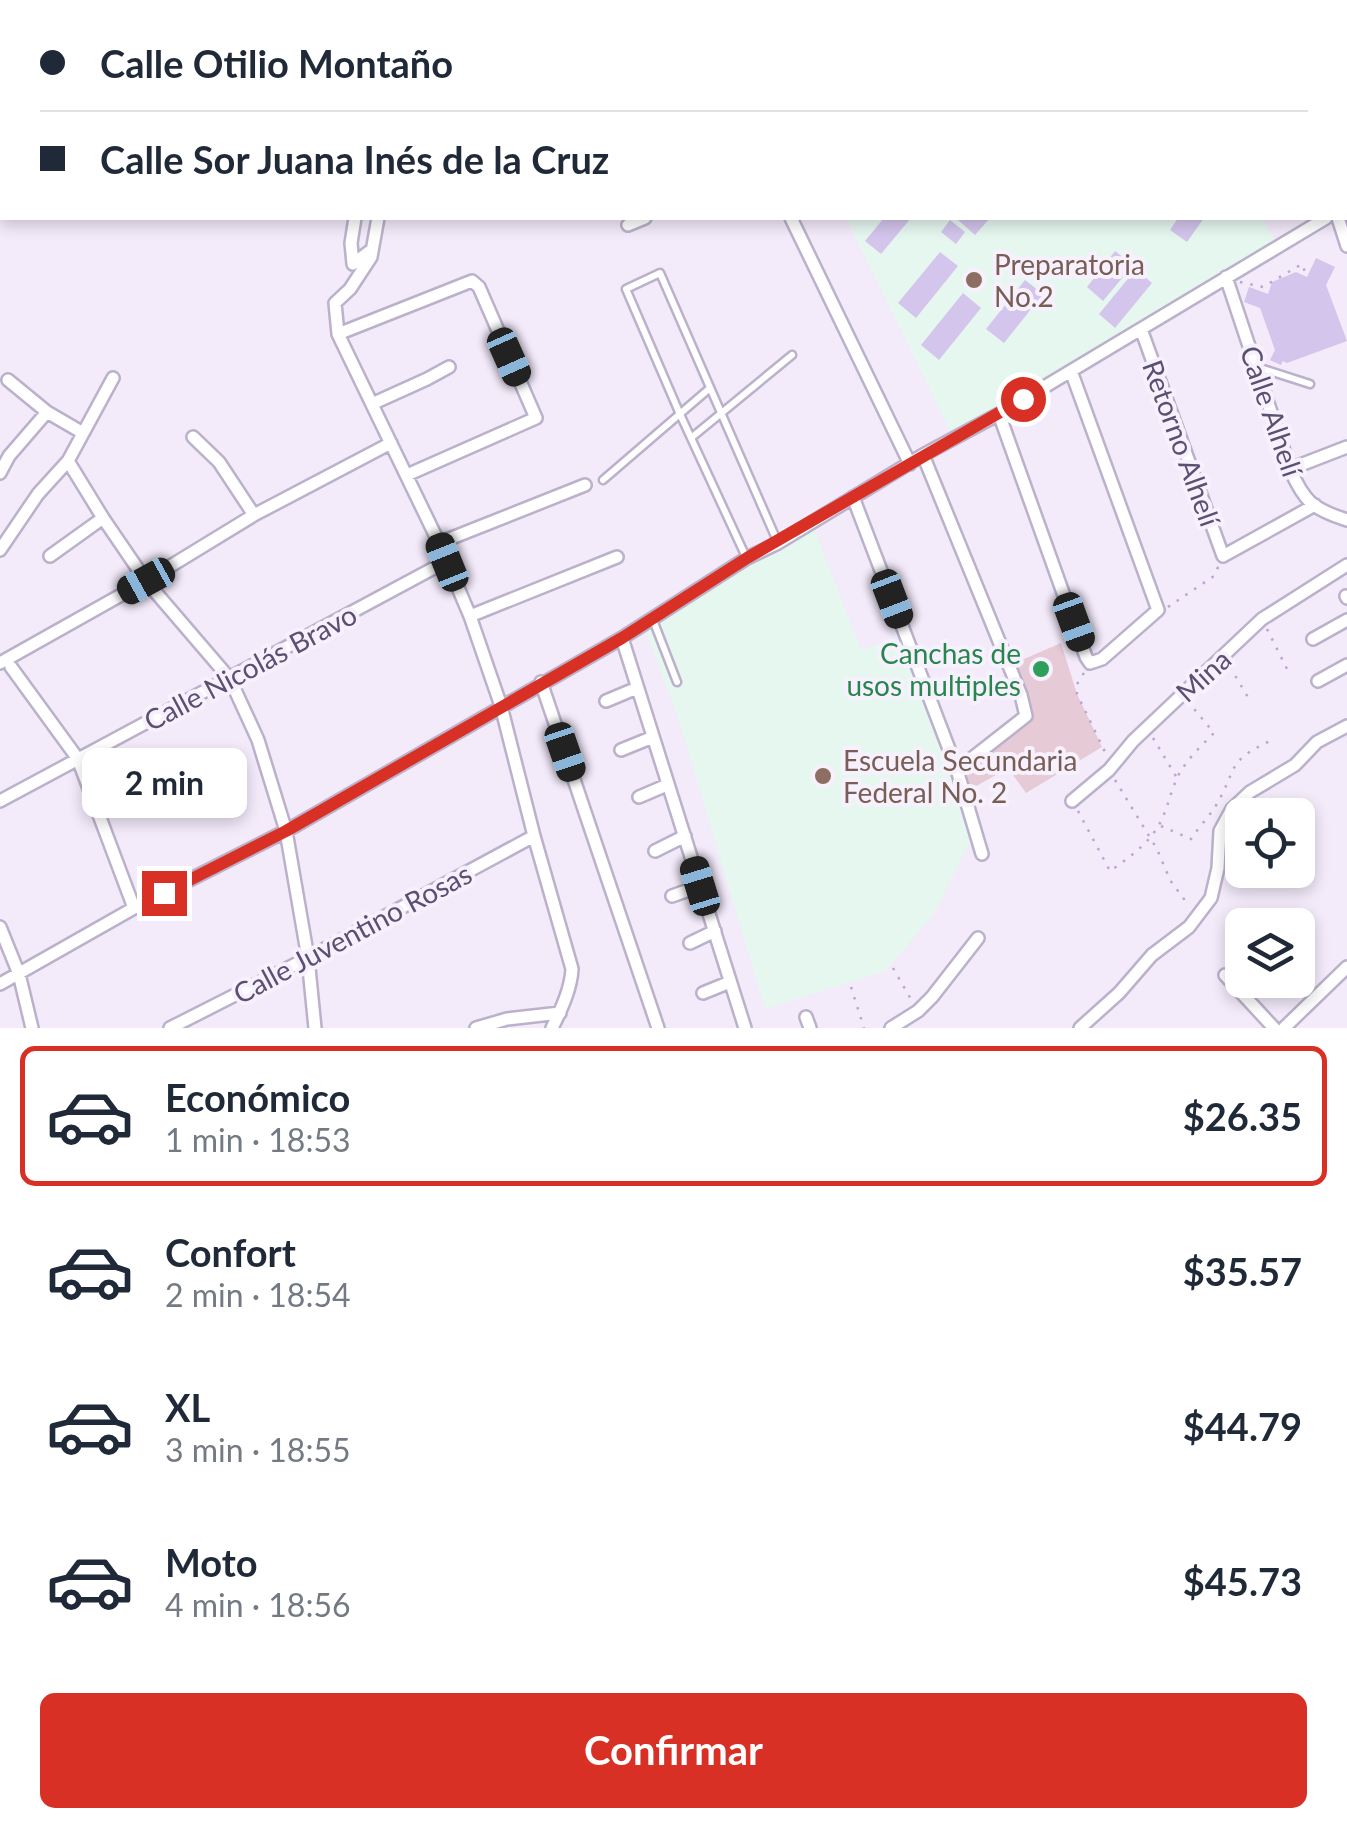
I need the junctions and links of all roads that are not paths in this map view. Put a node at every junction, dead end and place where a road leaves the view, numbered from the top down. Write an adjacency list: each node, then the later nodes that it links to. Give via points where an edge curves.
1 (356, 220): 9 (street, via 353,264)
2 (378, 220): 9 (street)
3 (640, 220): 7 (street)
4 (792, 220): 33 (street)
5 (1339, 220): 8 (street)
6 (1310, 221): 10 (street)
7 (628, 225)
8 (1347, 246)
9 (373, 248): 12 (street, via 335,303)
10 (1229, 275): 11 (street); 15 (street, Calle Alhelí)
11 (1141, 329): 16 (street); 40 (street, Retorno Alhelí, via 1223,556)
12 (338, 334): 21 (street); 36 (street, via 472,281 478,287 536,418)
13 (792, 354): 24 (lane)
14 (449, 367): 21 (street)
15 (1256, 367): 19 (lane); 34 (street, Calle Alhelí)
16 (1071, 371): 25 (street); 25 (street, via 1158,610 1090,663)
17 (113, 378): 26 (street)
18 (8, 380): 22 (street)
19 (1310, 384)
20 (710, 388): 23 (lane); 23 (lane, via 660,273 626,289); 24 (lane)
21 (374, 403): 29 (street)
22 (47, 412): 26 (street); 35 (street)
23 (679, 412): 28 (lane); 37 (lane)
24 (722, 414): 28 (lane); 44 (lane)
25 (999, 414): 31 (street)
26 (83, 433): 32 (street)
27 (192, 437): 41 (street, via 219,462)
28 (691, 438): 49 (lane)
29 (390, 443): 36 (street); 41 (street)
30 (1347, 447): 34 (street)
31 (923, 455): 33 (street); 71 (street, via 1026,716)
32 (68, 461): 42 (street); 46 (street)
33 (910, 464): 39 (street)
34 (1290, 469): 40 (street, Calle Alhelí, via 1302,496)
35 (0, 473)
36 (407, 475): 45 (street)
37 (603, 480)
38 (585, 485): 45 (street)
39 (853, 497): 44 (street); 71 (street)
40 (1315, 505): 43 (street, Calle Alhelí)
41 (254, 516): 52 (street)
42 (102, 518): 47 (street); 52 (street)
43 (1347, 520)
44 (778, 542): 49 (street)
45 (440, 543): 50 (street)
46 (0, 550)
47 (50, 556)
48 (617, 556): 53 (street)
49 (747, 558): 54 (street)
50 (447, 562): 53 (street); 60 (street, Calle Nicolás Bravo)
51 (1347, 564): 74 (street, Mina, via 1262,619)
52 (146, 581): 59 (street); 60 (street)
53 (470, 616): 66 (street)
54 (653, 620): 56 (street); 63 (lane)
55 (1347, 620): 57 (street)
56 (622, 638): 62 (street); 64 (street)
57 (1314, 638)
58 (1347, 664): 61 (street)
59 (6, 665): 70 (street)
60 (230, 680): 70 (street, Calle Nicolás Bravo); 76 (street, via 258,740)
61 (1318, 681)
62 (542, 682): 66 (street); 102 (street)
63 (678, 682)
64 (637, 688): 65 (street); 68 (street)
65 (606, 701)
66 (502, 706): 76 (street); 77 (street)
67 (1347, 726): 105 (street, via 1232,809 1220,830 1212,898)
68 (653, 737): 69 (street); 72 (street)
69 (621, 750)
70 (78, 758): 75 (street, Calle Nicolás Bravo); 83 (street)
71 (956, 770): 80 (street)
72 (667, 785): 73 (street); 78 (street)
73 (640, 797)
74 (1072, 801)
75 (0, 802)
76 (286, 831): 83 (street); 88 (street)
77 (534, 836): 88 (street, Calle Juventino Rosas); 95 (street, via 572,969)
78 (685, 836): 79 (street); 81 (street)
79 (655, 851)
80 (982, 854)
81 (700, 886): 82 (street); 85 (street)
82 (672, 896)
83 (134, 908): 90 (street)
84 (0, 927): 90 (street)
85 (715, 931): 87 (street); 91 (street)
86 (978, 938): 104 (street, via 918,1011)
87 (690, 943)
88 (308, 958): 98 (street, Calle Juventino Rosas); 99 (street)
89 (1347, 967): 107 (street)
90 (19, 974): 92 (street); 97 (street)
91 (730, 982): 93 (street); 103 (street)
92 (0, 984)
93 (703, 993)
94 (1246, 998): 106 (street)
95 (560, 1013): 96 (street); 101 (street)
96 (506, 1024): 100 (street)
97 (32, 1028)
98 (170, 1028)
99 (315, 1028)
100 (476, 1028)
101 (552, 1028)
102 (658, 1028)
103 (746, 1028)
104 (891, 1028)
105 (1080, 1028)
106 (1274, 1028)
107 (1284, 1028)

